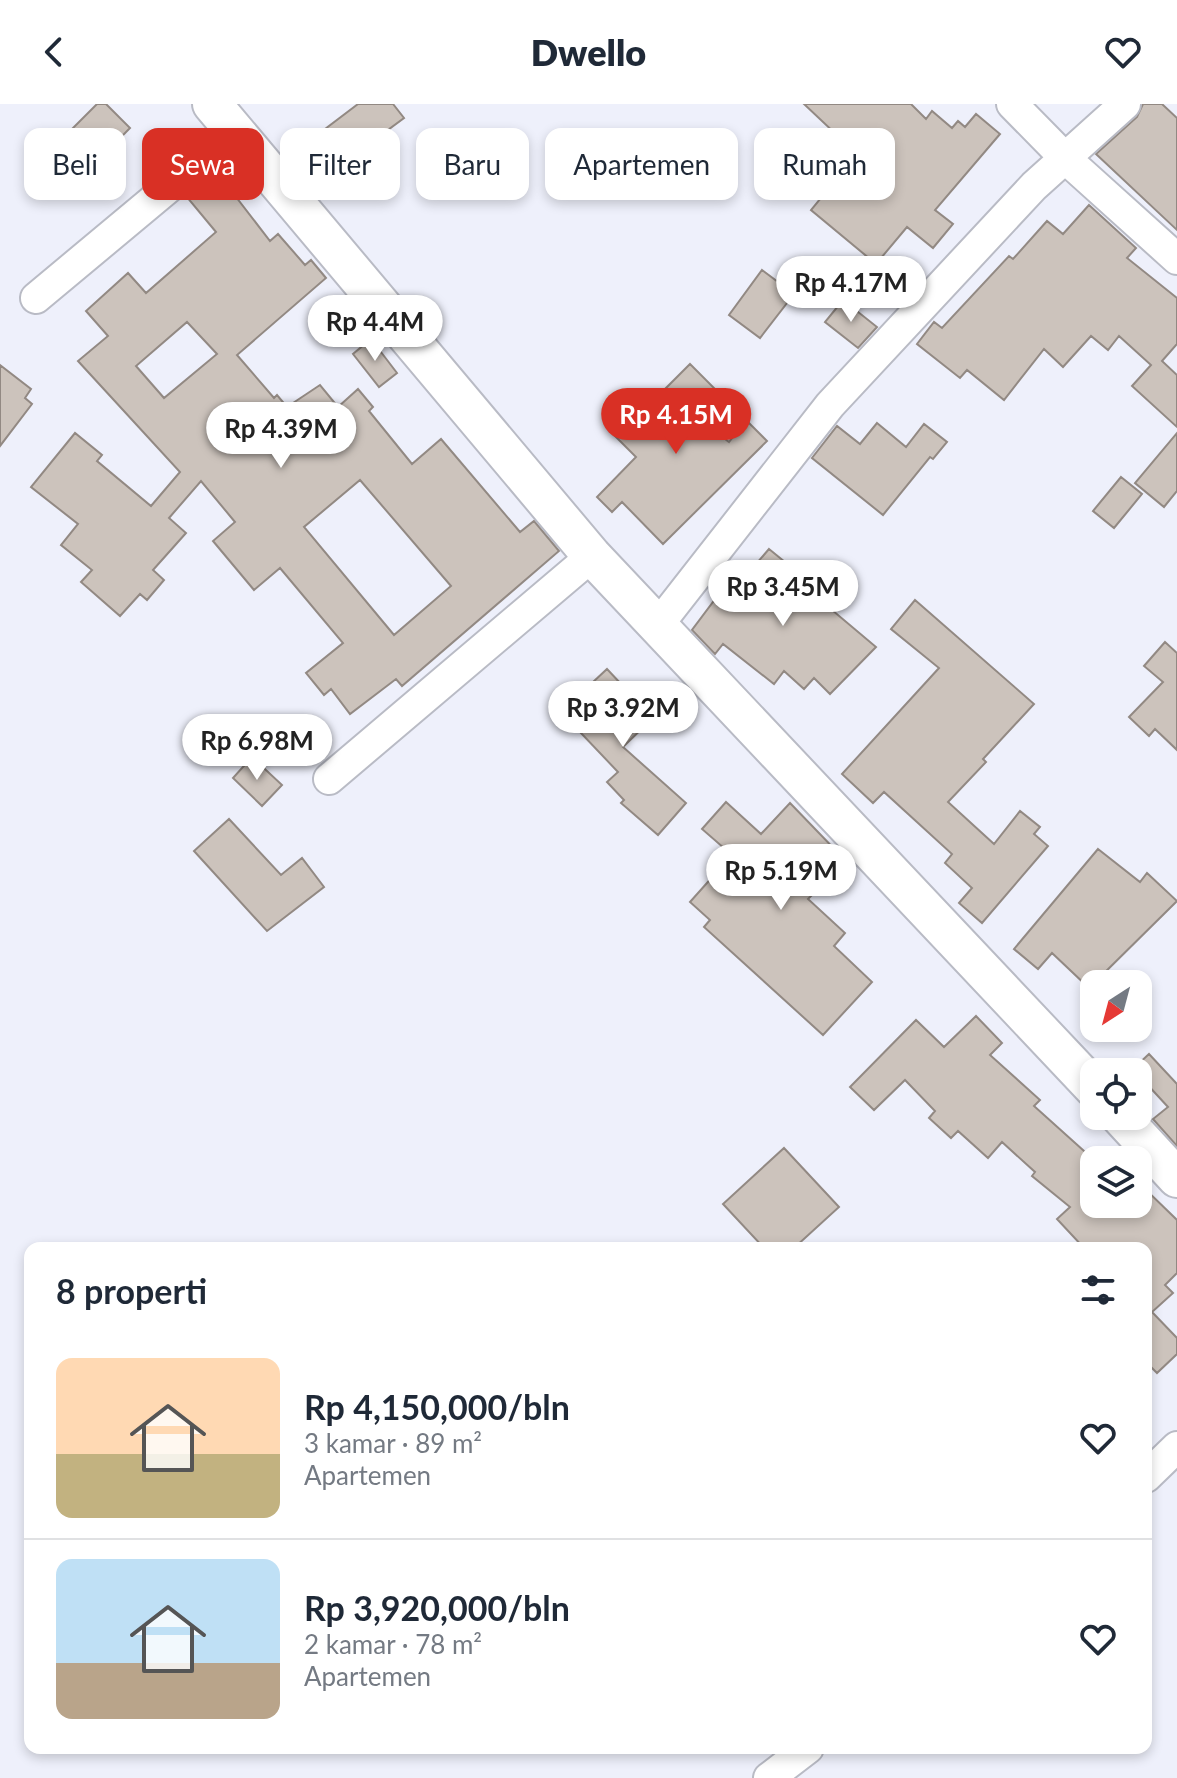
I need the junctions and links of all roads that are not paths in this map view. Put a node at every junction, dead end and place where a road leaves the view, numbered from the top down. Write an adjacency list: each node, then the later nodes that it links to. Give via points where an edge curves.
1 (1012, 104): 4 (street)
2 (1125, 104): 4 (street)
3 (224, 118): 6 (street); 7 (street)
4 (1065, 158): 5 (street); 8 (street, via 830,405)
5 (1177, 259)
6 (36, 298)
7 (592, 556): 8 (street); 9 (street)
8 (658, 625): 10 (street)
9 (329, 779)
10 (1080, 1073)
11 (1133, 1130): 12 (street)
12 (1177, 1178)
13 (1177, 1447): 14 (street)
14 (1152, 1471)
15 (800, 1754): 16 (street)
16 (769, 1778)

